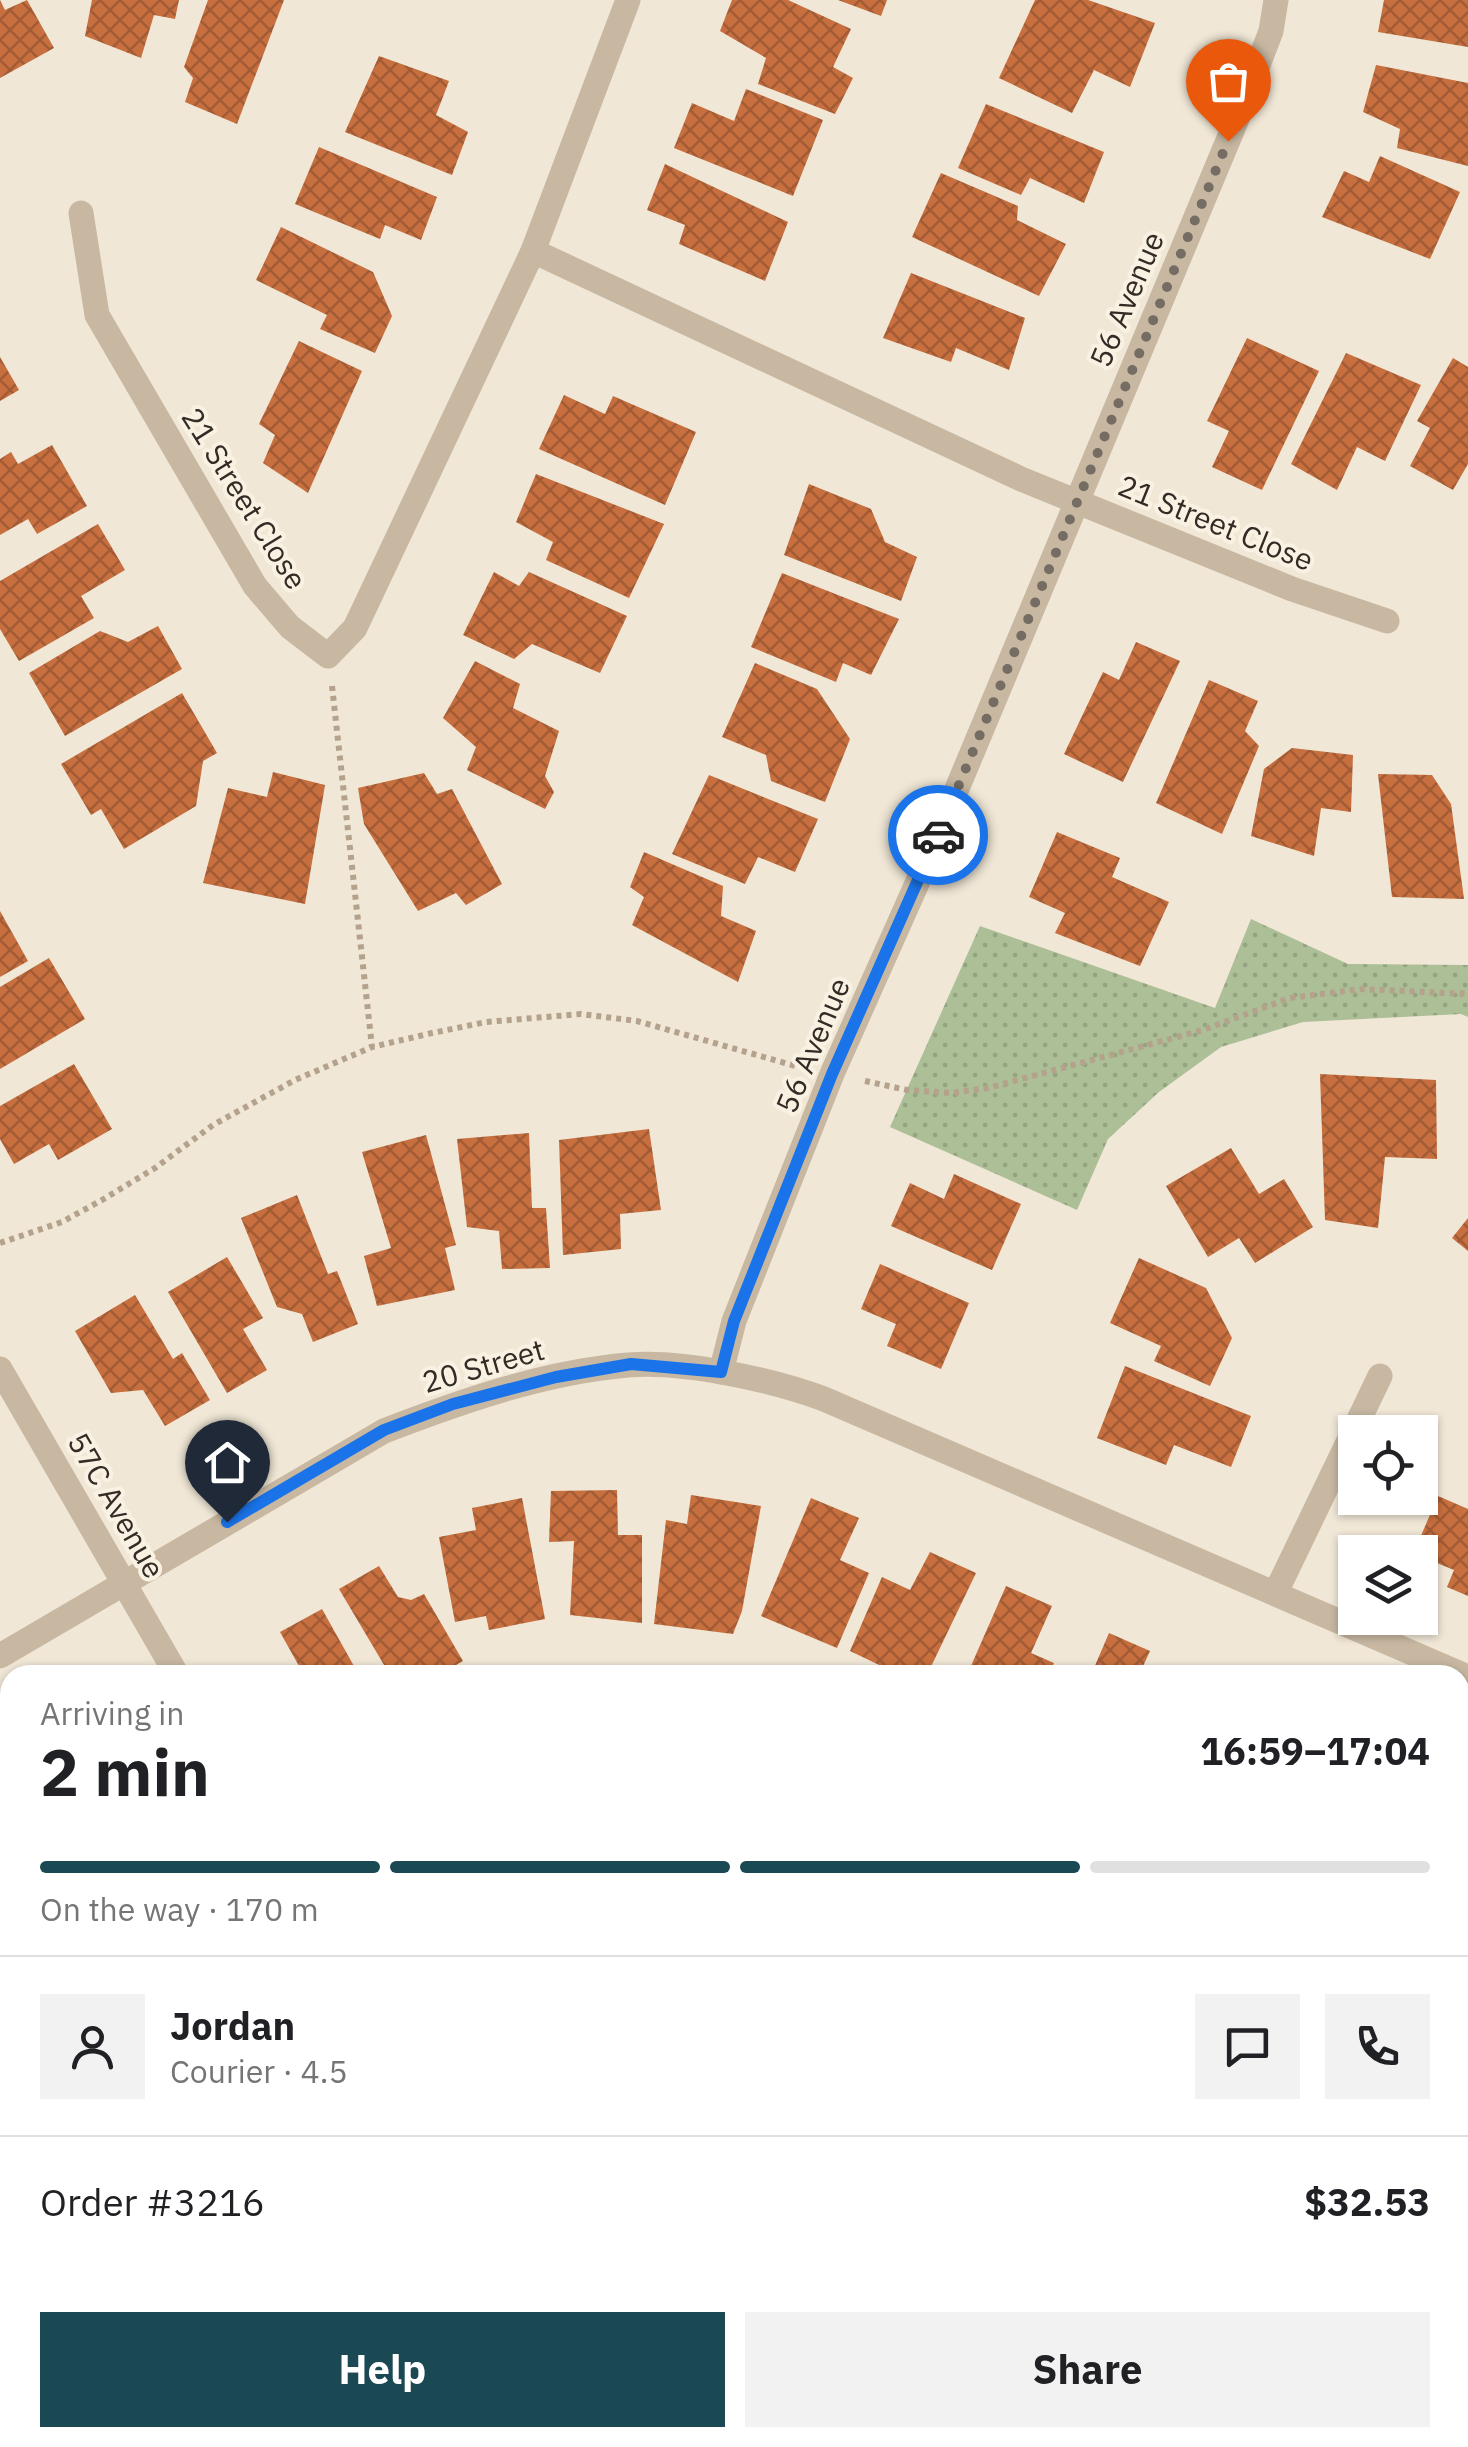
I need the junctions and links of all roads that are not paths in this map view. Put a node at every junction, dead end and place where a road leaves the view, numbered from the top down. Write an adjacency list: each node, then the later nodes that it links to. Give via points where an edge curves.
1 (628, 0): 4 (street)
2 (1276, 0): 5 (street, 56 Avenue, via 1242,107)
3 (81, 213): 4 (street, 21 Street Close, via 98,316 255,586 328,656 355,628)
4 (533, 251): 5 (street, 21 Street Close)
5 (1078, 501): 6 (street, 21 Street Close); 8 (street, 56 Avenue, via 832,1074 734,1321)
6 (1387, 621)
7 (0, 1369): 10 (street, 57C Avenue)
8 (721, 1372): 10 (street, 20 Street, via 631,1364 453,1404 384,1430); 11 (street, via 824,1398)
9 (1380, 1376): 11 (street)
10 (125, 1584): 12 (street, 20 Street); 13 (street, 57C Avenue)
11 (1276, 1592): 14 (street)
12 (0, 1656)
13 (171, 1665)
14 (1441, 1665)

